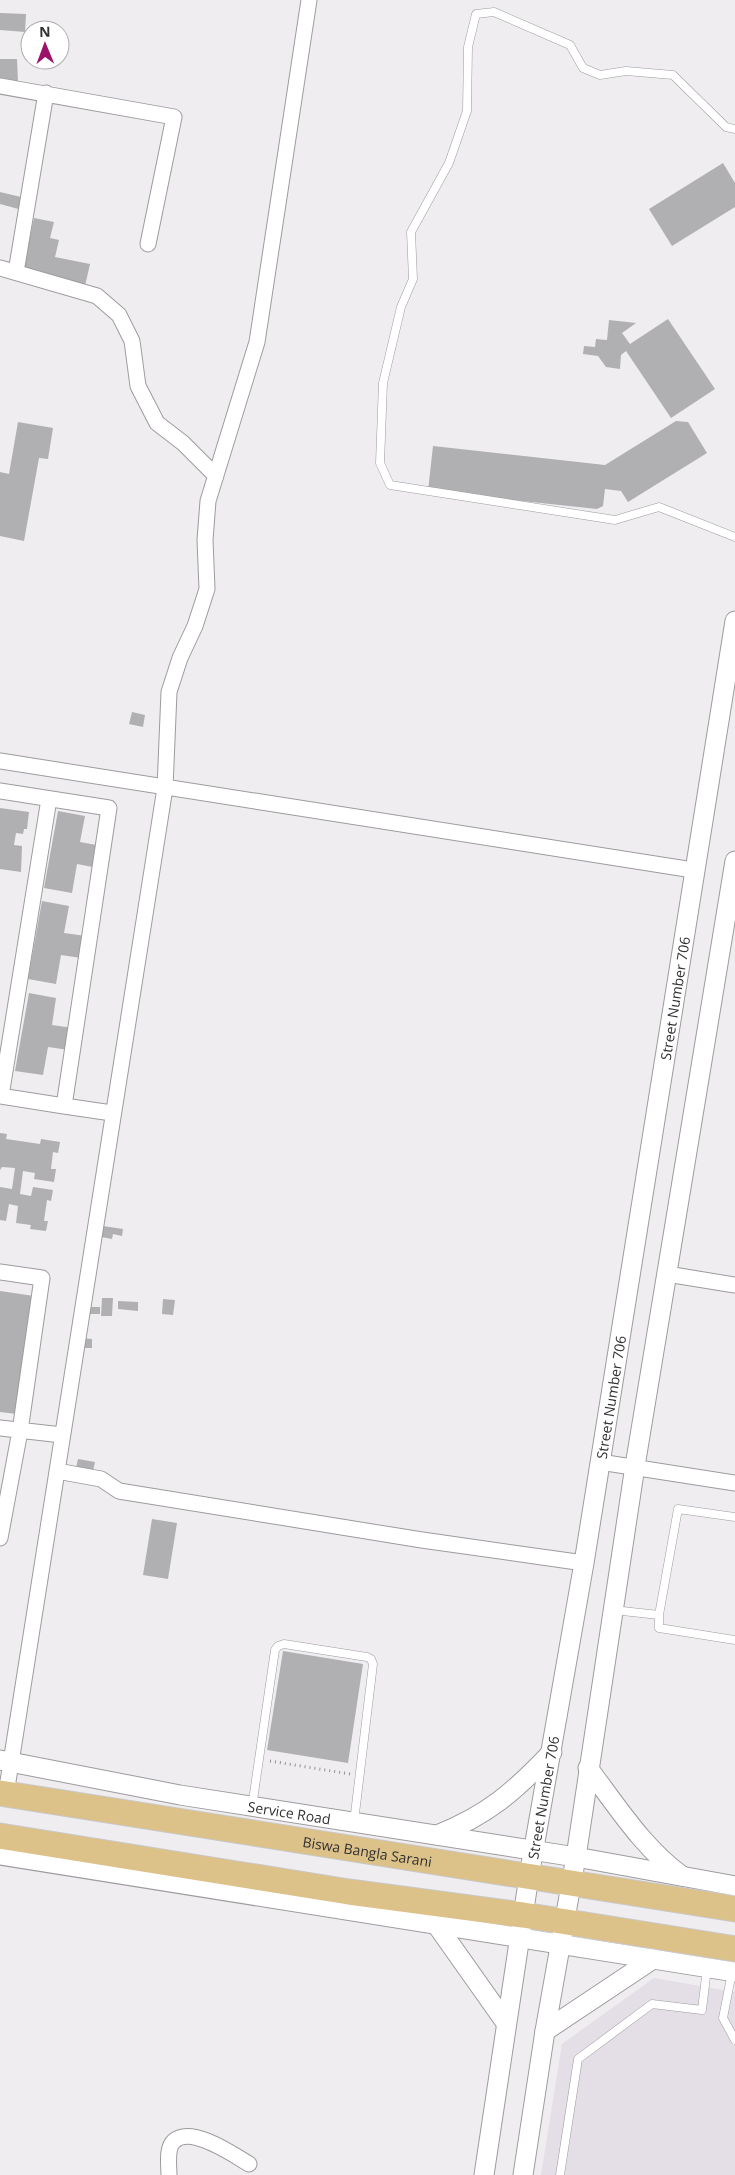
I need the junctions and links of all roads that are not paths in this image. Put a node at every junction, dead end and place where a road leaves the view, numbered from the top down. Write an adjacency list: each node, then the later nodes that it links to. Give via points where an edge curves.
1 (309, 0): 8 (street, via 257,342)
2 (0, 86): 3 (street)
3 (46, 93): 5 (street, via 174,117); 7 (street)
4 (735, 129): 9 (lane, via 726,127 673,75 626,71 600,75 584,68 570,45 494,12 476,14 468,47 467,111 449,163 411,232 412,279 401,307 383,383 380,463 390,485 615,520 659,508)
5 (148, 244)
6 (0, 268): 7 (street)
7 (16, 272): 8 (street, via 97,296 119,315 132,341 138,386 157,423)
8 (216, 476): 12 (street, via 208,501 205,540 207,589 169,692)
9 (735, 537)
10 (735, 621): 16 (street, Street Number 706)
11 (0, 761): 12 (street)
12 (165, 788): 16 (street); 19 (street)
13 (0, 791): 14 (street)
14 (49, 799): 17 (street); 18 (street, via 109,808)
15 (735, 861): 21 (street)
16 (693, 870): 26 (street, Street Number 706)
17 (1, 1096): 18 (street)
18 (64, 1106): 19 (street)
19 (112, 1113): 25 (street)
20 (0, 1272): 24 (street, via 42,1278)
21 (667, 1274): 22 (street); 27 (street)
22 (735, 1285)
23 (0, 1428): 24 (street)
24 (20, 1431): 25 (street); 31 (street)
25 (62, 1435): 28 (street)
26 (600, 1462): 27 (street); 32 (street, Street Number 706)
27 (635, 1466): 29 (street); 33 (street)
28 (57, 1471): 32 (street, via 101,1479 118,1491); 37 (street)
29 (735, 1483)
30 (735, 1517): 34 (lane, via 678,1510)
31 (0, 1538)
32 (584, 1563): 36 (street, Street Number 706)
33 (613, 1610): 34 (lane); 38 (street)
34 (660, 1615): 35 (lane, via 659,1628)
35 (735, 1640)
36 (552, 1752): 42 (street, Service Road, via 517,1789 460,1826); 44 (street, Street Number 706)
37 (6, 1762): 39 (street); 40 (street, Service Road)
38 (588, 1768): 46 (street); 48 (street, via 639,1835 666,1864)
39 (3, 1794): 47 (main road, Biswa Bangla Sarani)
40 (252, 1806): 41 (street, Service Road); 41 (lane, via 278,1646 284,1644 367,1656 373,1664)
41 (354, 1822): 42 (street, Service Road)
42 (436, 1835): 44 (street)
43 (0, 1836): 53 (main road, via 330,1889)
44 (534, 1851): 46 (street); 47 (street, Street Number 706)
45 (0, 1855): 52 (street)
46 (576, 1857): 48 (street); 49 (street)
47 (529, 1876): 49 (main road, Biswa Bangla Sarani); 53 (street, Street Number 706)
48 (684, 1877): 50 (street)
49 (571, 1883): 51 (main road, Biswa Bangla Sarani); 54 (street)
50 (735, 1886)
51 (735, 1908)
52 (436, 1924): 53 (street); 58 (street)
53 (521, 1927): 54 (main road); 58 (street, Street Number 706)
54 (562, 1933): 55 (street); 56 (main road); 59 (street)
55 (653, 1959): 57 (street); 59 (street)
56 (734, 1964): 57 (street); 60 (lane, via 723,2018)
57 (707, 1968): 65 (lane, via 702,2010 652,2004 578,2059)
58 (506, 2024): 63 (street, Street Number 706)
59 (545, 2031): 64 (street)
60 (735, 2040)
61 (249, 2164): 62 (street, via 206,2140 179,2138 170,2146)
62 (169, 2175)
63 (484, 2175)
64 (523, 2175)
65 (560, 2175)

